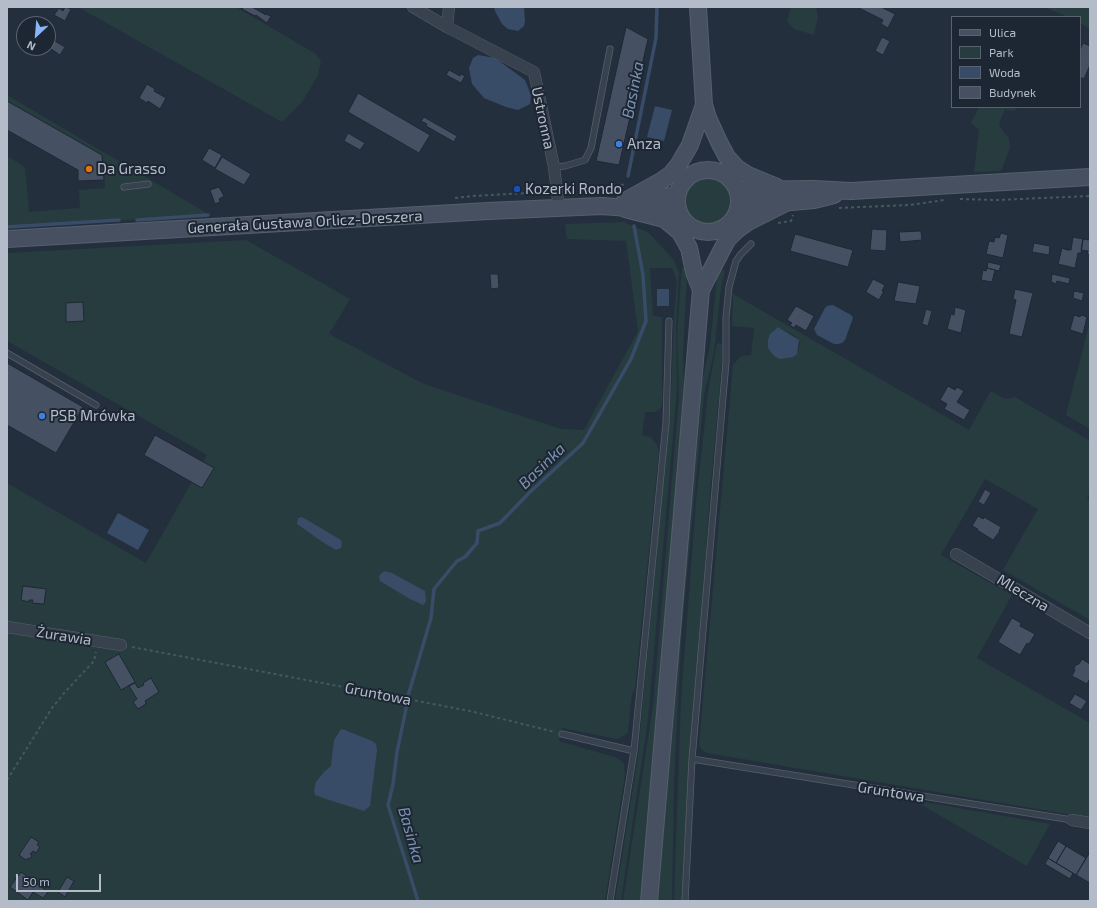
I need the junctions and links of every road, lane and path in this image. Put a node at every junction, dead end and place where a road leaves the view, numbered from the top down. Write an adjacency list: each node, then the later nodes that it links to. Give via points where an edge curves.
1 (413, 7): 4 (street)
2 (449, 7): 4 (street)
3 (698, 7): 6 (main road)
4 (447, 27): 7 (street, Ustronna, via 534,72)
5 (610, 49): 7 (lane, via 591,148 585,160)
6 (704, 114): 8 (main road, via 716,166); 9 (main road, via 694,168); 21 (main road, via 680,164 671,174); 22 (main road, via 727,157 737,168)
7 (554, 167): 15 (street, Ustronna)
8 (721, 173): 9 (main road, via 704,170); 14 (main road, via 728,176)
9 (688, 177): 16 (main road)
10 (1090, 177): 22 (main road, via 851,190)
11 (632, 183): 15 (path, via 605,188)
12 (148, 184): 13 (lane)
13 (124, 187)
14 (737, 189): 22 (main road); 24 (main road)
15 (557, 191): 19 (path); 23 (street, Ustronna)
16 (678, 194): 21 (main road, Generała Gustawa Orlicz-Dreszera); 27 (main road, via 677,205)
17 (1090, 196): 18 (path)
18 (960, 199)
19 (449, 200)
20 (945, 200): 25 (path, via 910,205)
21 (625, 205): 23 (main road, Generała Gustawa Orlicz-Dreszera); 27 (main road, Generała Gustawa Orlicz-Dreszera, via 675,213); 32 (main road, via 664,219 680,232)
22 (788, 206): 24 (main road, via 745,206); 26 (path); 28 (path, via 790,221); 32 (main road, via 748,222 737,230)
23 (559, 208): 30 (main road, Generała Gustawa Orlicz-Dreszera)
24 (739, 209): 29 (main road, via 735,218)
25 (833, 209)
26 (798, 215)
27 (685, 221): 29 (main road, via 696,230); 32 (main road, via 696,234)
28 (776, 223)
29 (719, 230): 32 (main road)
30 (7, 239)
31 (751, 244): 43 (lane, via 736,261 728,295 726,362)
32 (702, 274): 48 (main road)
33 (669, 321): 42 (lane, via 666,423)
34 (7, 353): 35 (lane)
35 (96, 405)
36 (956, 554): 38 (street, Mleczna)
37 (7, 628): 39 (street, Żurawia)
38 (1090, 633)
39 (90, 640): 40 (street, Żurawia); 44 (path, via 96,650 94,661 52,708)
40 (121, 645): 41 (path, Gruntowa, via 470,711)
41 (562, 734): 42 (lane)
42 (634, 751): 47 (lane)
43 (692, 760): 45 (lane, Gruntowa); 49 (lane)
44 (7, 780)
45 (1072, 820): 46 (street, Gruntowa)
46 (1090, 823)
47 (610, 901)
48 (649, 901)
49 (685, 901)

